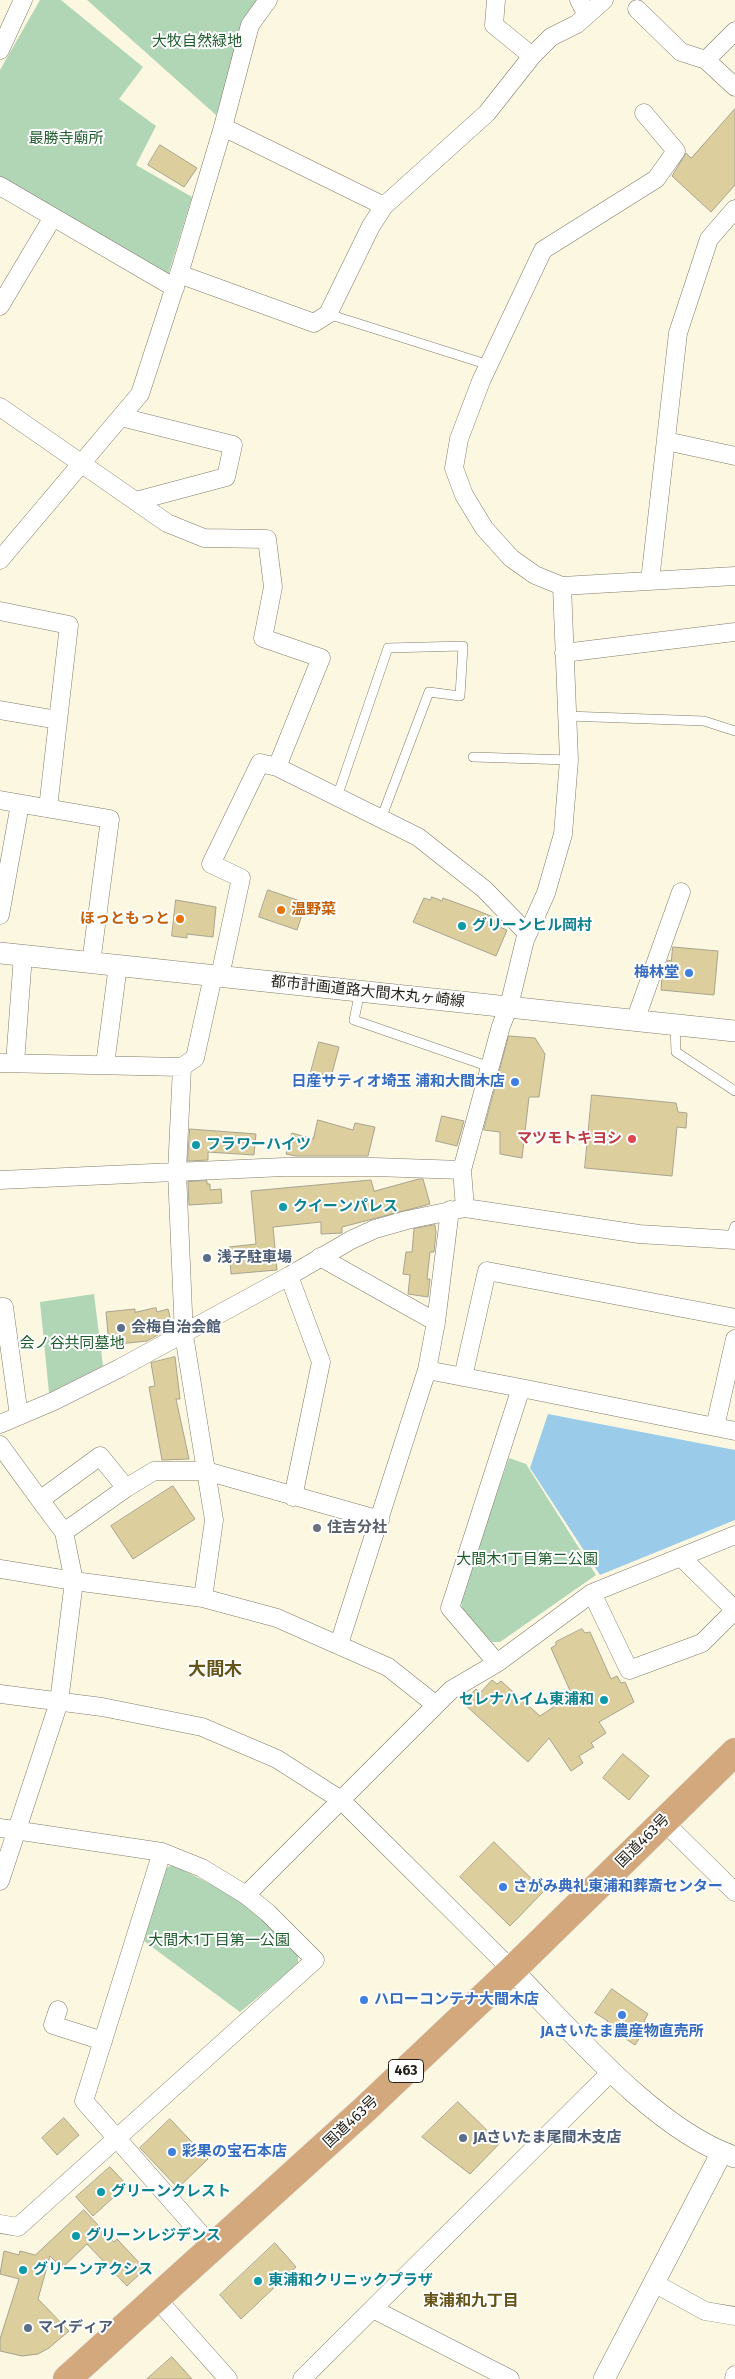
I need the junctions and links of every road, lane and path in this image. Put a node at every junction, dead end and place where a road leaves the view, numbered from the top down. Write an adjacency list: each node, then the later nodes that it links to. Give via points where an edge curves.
1 (23, 0): 8 (street)
2 (268, 0): 13 (street, via 250,25)
3 (496, 0): 9 (street, via 494,26)
4 (604, 0): 5 (street)
5 (583, 7): 9 (street, via 577,24 551,37)
6 (637, 9): 10 (street, via 681,52)
7 (735, 31): 10 (street)
8 (0, 50)
9 (532, 56): 15 (street, via 487,113)
10 (706, 60): 11 (street)
11 (735, 87)
12 (644, 112): 21 (street, via 676,151 656,179 543,250)
13 (223, 127): 15 (street); 18 (street)
14 (0, 186): 17 (street)
15 (384, 206): 20 (street)
16 (735, 210): 24 (street, via 709,239 678,333)
17 (53, 217): 18 (street); 19 (street)
18 (177, 281): 20 (street, via 314,323); 23 (street, via 140,394)
19 (0, 306)
20 (328, 314): 21 (lane)
21 (489, 365): 31 (street, via 459,439 454,468 464,495 484,528 510,558 535,575)
22 (0, 407): 26 (street)
23 (121, 417): 26 (street); 27 (street, via 233,444 226,477)
24 (666, 441): 25 (street); 30 (street)
25 (735, 456)
26 (82, 464): 27 (street); 28 (street)
27 (136, 501): 41 (street, via 167,523 204,538 267,539 273,587 263,638 321,658)
28 (1, 557)
29 (735, 576): 30 (street)
30 (650, 581): 31 (street)
31 (562, 586): 34 (street)
32 (0, 611): 37 (street, via 69,625)
33 (735, 632): 34 (street)
34 (564, 653): 36 (street)
35 (0, 710): 37 (street)
36 (568, 716): 38 (lane, via 704,721); 40 (street)
37 (58, 720): 45 (street)
38 (735, 731)
39 (473, 757): 40 (lane)
40 (569, 760): 49 (street, via 566,812 559,852 544,899)
41 (277, 767): 42 (street); 54 (street, via 260,763 211,864 241,878)
42 (337, 797): 46 (street); 46 (lane, via 388,648 463,646 460,696 429,692)
43 (0, 800): 44 (street)
44 (20, 804): 45 (street); 48 (street)
45 (48, 808): 52 (street, via 110,819)
46 (380, 819): 49 (street, via 425,843 484,889)
47 (681, 892): 57 (street)
48 (0, 915)
49 (527, 933): 56 (street)
50 (0, 953): 51 (street, 都市計画道路大間木丸ヶ崎線)
51 (23, 955): 52 (street, 都市計画道路大間木丸ヶ崎線); 60 (street)
52 (92, 962): 53 (street, 都市計画道路大間木丸ヶ崎線)
53 (118, 965): 54 (street, 都市計画道路大間木丸ヶ崎線); 61 (street)
54 (216, 976): 55 (street, 都市計画道路大間木丸ヶ崎線); 62 (street, via 195,1058)
55 (360, 991): 56 (street, 都市計画道路大間木丸ヶ崎線); 63 (lane, via 354,1020)
56 (509, 1006): 57 (street, 都市計画道路大間木丸ヶ崎線); 63 (street, via 500,1026)
57 (635, 1021): 58 (street, 都市計画道路大間木丸ヶ崎線)
58 (675, 1025): 59 (street, 都市計画道路大間木丸ヶ崎線); 64 (lane, via 676,1052)
59 (735, 1031)
60 (8, 1063): 61 (street)
61 (104, 1066): 62 (street)
62 (182, 1067): 66 (street)
63 (490, 1067): 65 (street)
64 (735, 1091)
65 (462, 1170): 66 (street, via 284,1167); 68 (street)
66 (177, 1172): 67 (street); 75 (street)
67 (0, 1180)
68 (457, 1209): 69 (street, via 640,1234); 70 (street, via 375,1229); 74 (street)
69 (733, 1235)
70 (320, 1257): 71 (street); 74 (street)
71 (290, 1276): 75 (street); 87 (street, via 321,1362)
72 (0, 1307): 80 (street, via 4,1307)
73 (735, 1318): 78 (street, via 486,1271)
74 (436, 1322): 77 (street)
75 (184, 1335): 80 (street); 85 (street)
76 (735, 1339): 82 (street)
77 (428, 1370): 78 (street); 89 (street)
78 (463, 1377): 79 (street)
79 (520, 1388): 82 (street); 99 (street, via 450,1608)
80 (19, 1416): 81 (street)
81 (0, 1424)
82 (715, 1427): 83 (street)
83 (735, 1431)
84 (0, 1445): 88 (street)
85 (206, 1471): 86 (street, via 154,1471); 87 (street); 96 (street, via 214,1520)
86 (126, 1488): 88 (street, via 100,1456); 90 (street)
87 (293, 1497): 89 (street)
88 (40, 1500): 90 (street)
89 (380, 1520): 98 (street)
90 (64, 1532): 94 (street)
91 (735, 1535): 92 (street)
92 (681, 1557): 95 (street); 97 (street)
93 (0, 1569): 94 (street)
94 (74, 1581): 96 (street); 101 (street)
95 (592, 1593): 97 (street, via 629,1670 702,1643); 99 (street)
96 (203, 1598): 98 (street, via 277,1618)
97 (735, 1610)
98 (339, 1644): 102 (street, via 388,1667)
99 (497, 1663): 102 (street, via 451,1690)
100 (0, 1694): 101 (street)
101 (59, 1702): 104 (street, via 202,1726 277,1759); 106 (street)
102 (436, 1705): 104 (street)
103 (735, 1752): 105 (highway, 国道463号 / 463)
104 (340, 1800): 110 (street); 111 (street)
105 (663, 1821): 109 (street); 111 (highway, 国道463号 / 463)
106 (8, 1829): 107 (street); 108 (street)
107 (162, 1852): 110 (street, via 189,1862); 113 (street)
108 (0, 1881)
109 (735, 1892)
110 (246, 1895): 115 (street, via 315,1960)
111 (512, 1970): 114 (street); 118 (highway, 国道463号 / 463)
112 (58, 2010): 113 (street, via 53,2026)
113 (103, 2041): 115 (street, via 84,2101)
114 (612, 2071): 116 (street, via 664,2118); 121 (street)
115 (116, 2139): 117 (street, via 18,2227); 118 (street)
116 (728, 2155): 119 (street)
117 (0, 2224)
118 (213, 2248): 120 (highway, 国道463号 / 463)
119 (654, 2283): 122 (street, via 706,2311); 129 (street)
120 (156, 2299): 125 (highway, 国道463号 / 463); 126 (street)
121 (373, 2310): 123 (street); 127 (street)
122 (735, 2316)
123 (481, 2373): 128 (street)
124 (735, 2375): 130 (street)
125 (67, 2379)
126 (228, 2379)
127 (302, 2379)
128 (510, 2379)
129 (604, 2379)
130 (734, 2379)

